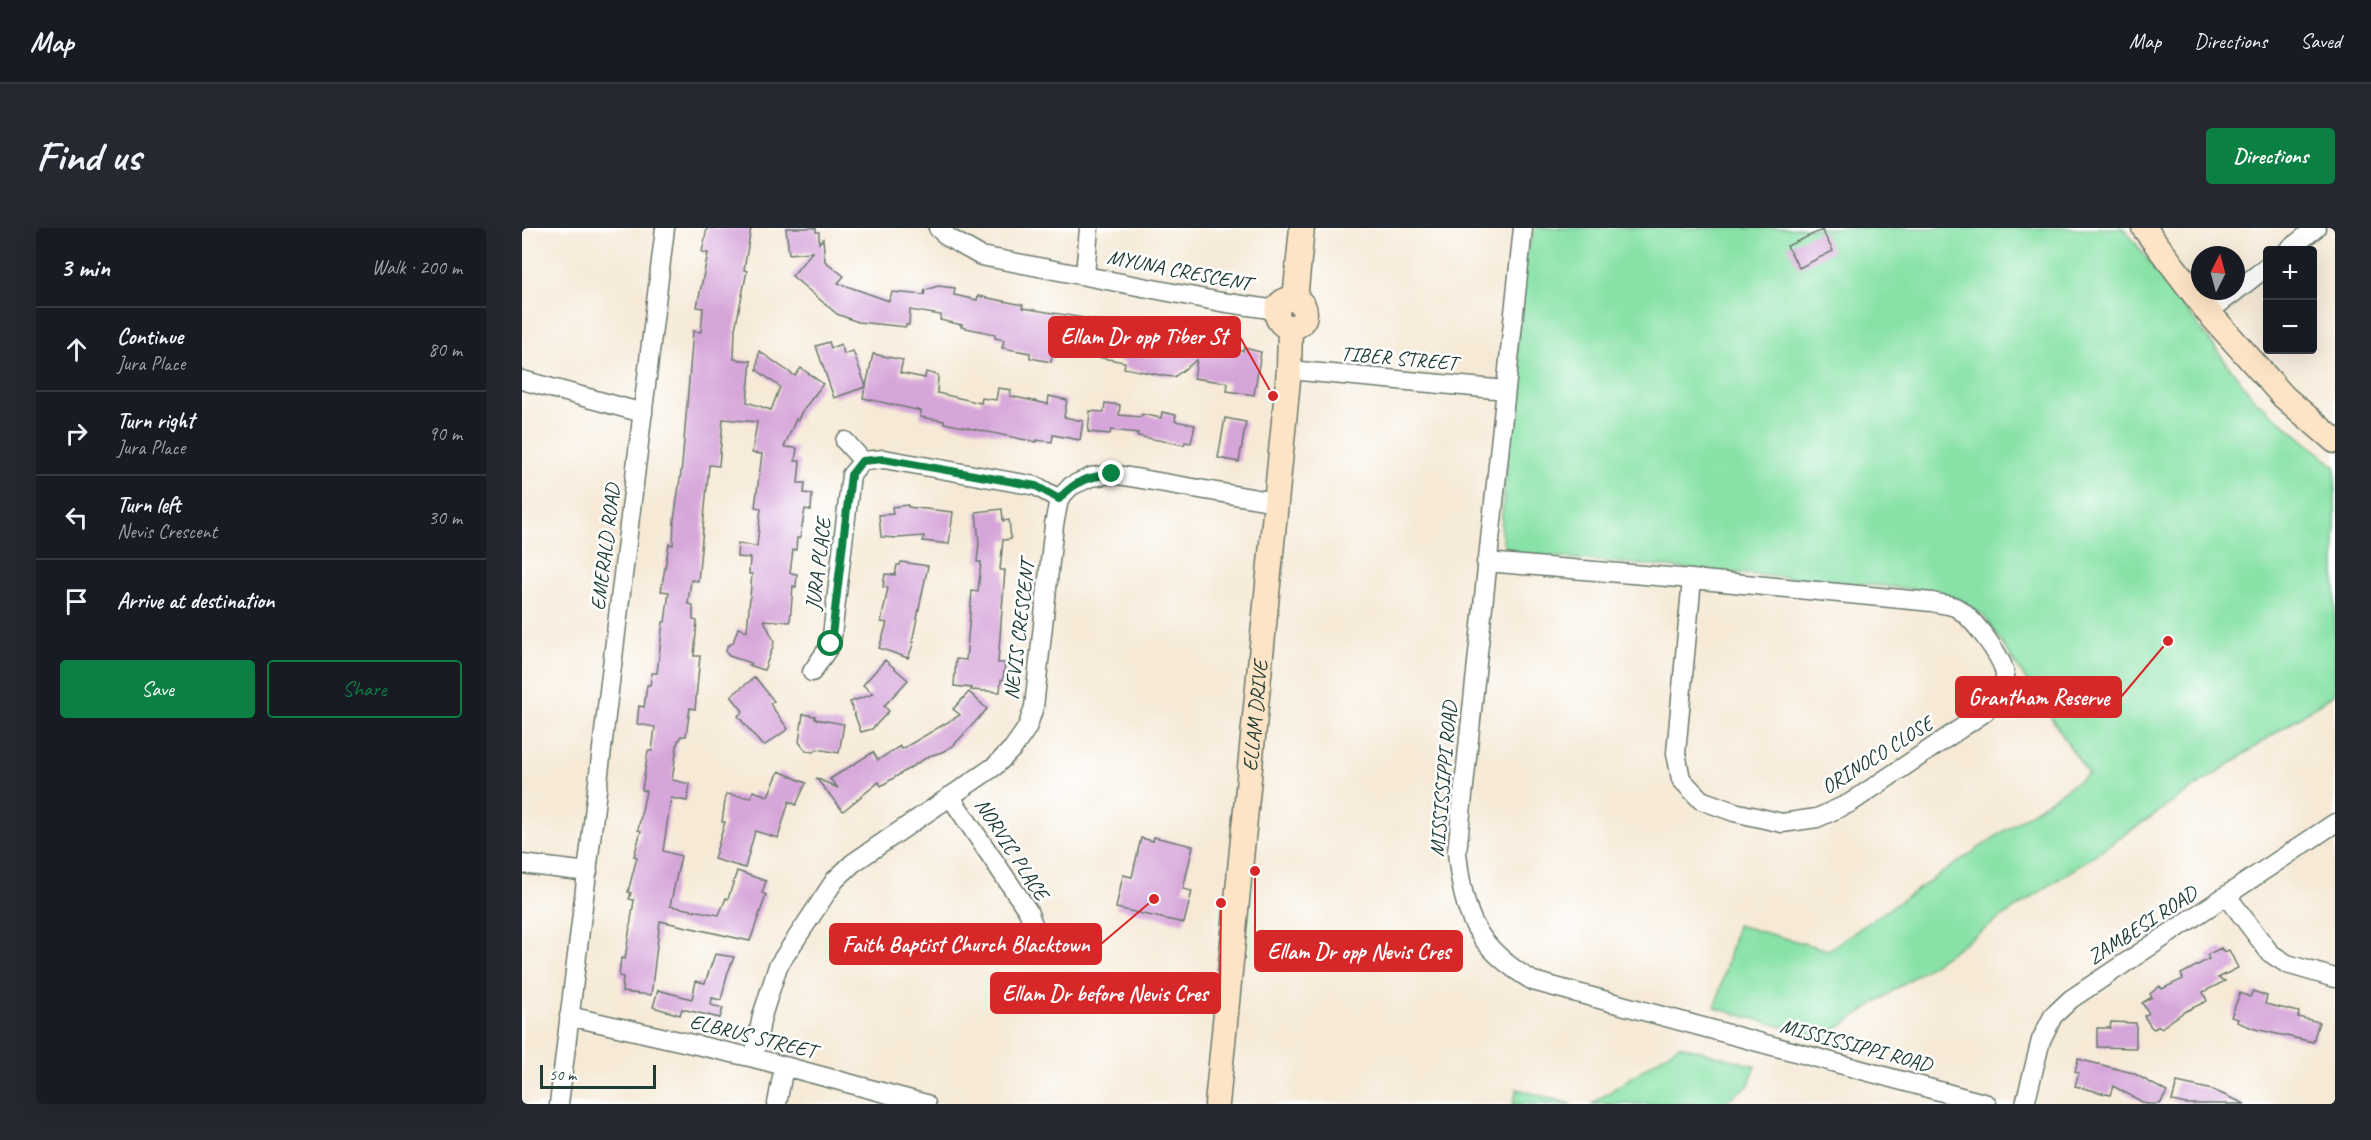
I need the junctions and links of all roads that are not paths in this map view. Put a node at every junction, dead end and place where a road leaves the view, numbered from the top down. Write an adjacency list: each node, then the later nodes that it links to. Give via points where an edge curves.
1 (665, 228): 18 (street, EMERALD ROAD)
2 (938, 228): 10 (street, MYUNA CRESCENT, via 981,256)
3 (1089, 228): 10 (street)
4 (1302, 228): 13 (street, ELLAM DRIVE)
5 (1523, 228): 17 (street, MISSISSIPPI ROAD)
6 (2144, 228): 14 (street)
7 (2316, 228): 8 (street)
8 (2293, 246)
9 (2263, 270): 11 (street)
10 (1085, 275): 13 (street, MYUNA CRESCENT)
11 (2245, 284)
12 (2224, 300): 14 (street)
13 (1287, 312): 15 (street, ELLAM DRIVE)
14 (2208, 312): 20 (street, via 2284,397)
15 (1289, 370): 17 (street, TIBER STREET); 23 (street, ELLAM DRIVE)
16 (522, 380): 18 (street)
17 (1506, 390): 24 (street, MISSISSIPPI ROAD)
18 (643, 413): 30 (street, EMERALD ROAD)
19 (845, 441): 21 (street)
20 (2335, 441)
21 (862, 461): 22 (street, via 884,459 1036,486); 26 (street, JURA PLACE, via 851,475 831,644)
22 (1059, 499): 23 (street, via 1071,486 1091,477 1112,474); 27 (street, NEVIS CRESCENT, via 1038,680 1027,728 995,766)
23 (1275, 502): 40 (street, ELLAM DRIVE)
24 (1486, 562): 25 (street, ORINOCO CLOSE); 41 (street, MISSISSIPPI ROAD, via 1457,852 1460,888 1470,919 1490,949 1533,981)
25 (1692, 579): 25 (street, ORINOCO CLOSE, via 1932,602 1955,608 1972,621 1999,658 2005,677 1999,696 1985,712 1850,803 1817,818 1782,823 1701,800 1681,779 1676,753)
26 (812, 672)
27 (950, 796): 32 (street, NORVIC PLACE, via 1028,911); 35 (street, NEVIS CRESCENT, via 853,863 835,880 778,966)
28 (2335, 823): 31 (street, ZAMBESI ROAD)
29 (522, 864): 30 (street)
30 (588, 872): 34 (street, EMERALD ROAD)
31 (2227, 896): 33 (street, via 2270,953 2287,964); 42 (street, ZAMBESI ROAD, via 2071,999 2053,1016 2042,1040)
32 (1034, 927)
33 (2335, 978)
34 (569, 1016): 35 (street, ELBRUS STREET); 37 (street, EMERALD ROAD)
35 (754, 1058): 36 (street, ELBRUS STREET)
36 (784, 1066): 38 (street); 39 (street, ELBRUS STREET)
37 (559, 1104)
38 (777, 1104)
39 (926, 1104)
40 (1217, 1104)
41 (1987, 1104)
42 (2025, 1104)

